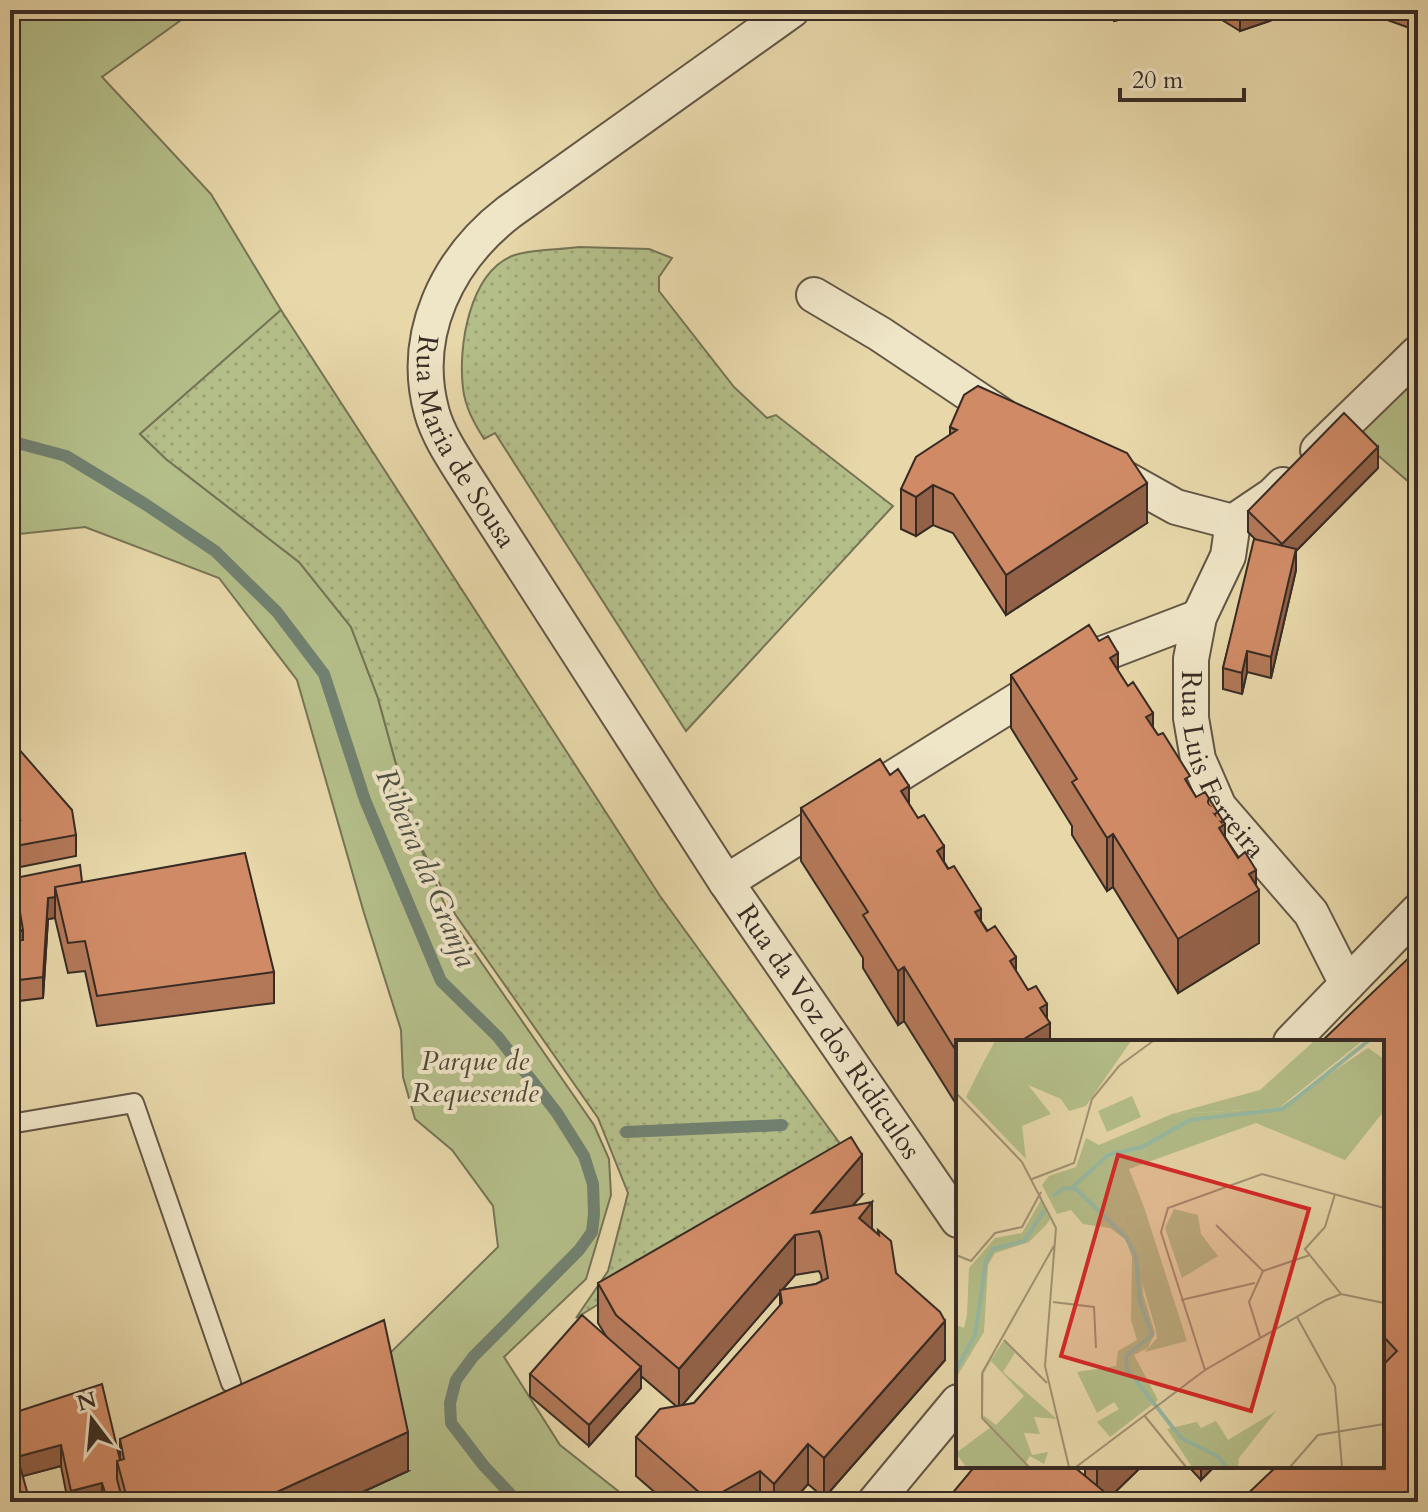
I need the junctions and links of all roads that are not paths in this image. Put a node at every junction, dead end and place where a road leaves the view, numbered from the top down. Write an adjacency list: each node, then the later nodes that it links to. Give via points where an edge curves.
1 (792, 10): 8 (street, Rua Maria de Sousa, via 484,232 444,287 426,361 432,414 450,453)
2 (814, 295): 4 (street)
3 (1418, 353): 6 (street, via 1273,495)
4 (1040, 438)
5 (1081, 457): 6 (street, via 1176,507)
6 (1233, 522): 7 (street, Rua Luis Ferreira, via 1228,556)
7 (1199, 617): 8 (street, via 1076,664); 10 (street, Rua Luis Ferreira, via 1191,659 1191,718 1198,759 1219,807 1311,913)
8 (726, 882): 13 (street, Rua da Voz dos Ridículos)
9 (1418, 911): 10 (street)
10 (1347, 984): 11 (street)
11 (1293, 1040)
12 (10, 1124): 14 (lane, via 134,1103)
13 (956, 1217)
14 (231, 1383)
15 (956, 1404): 16 (street)
16 (875, 1502)

